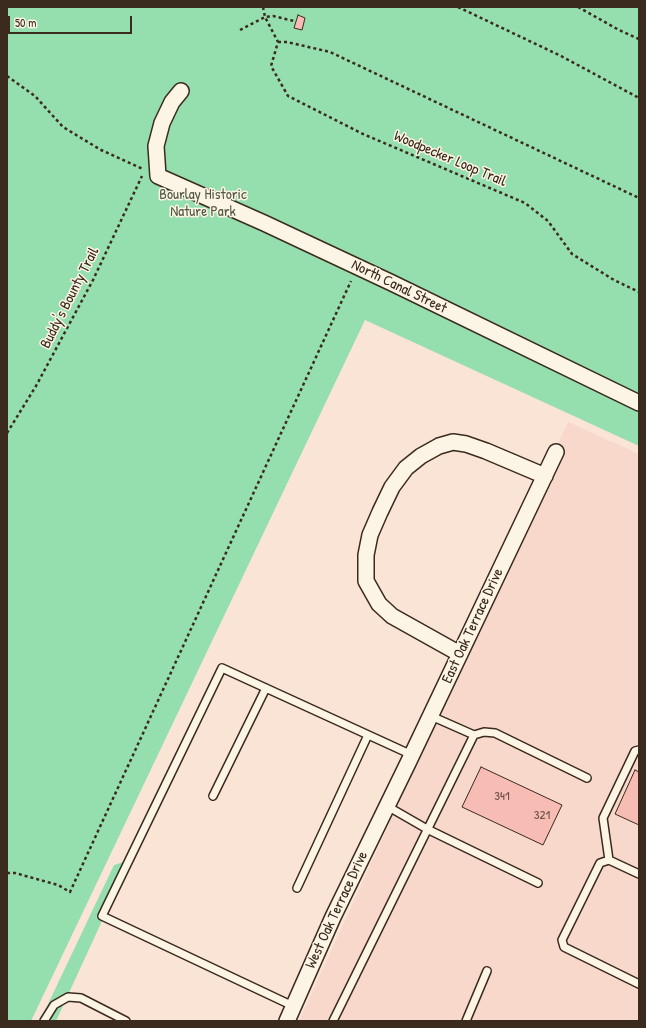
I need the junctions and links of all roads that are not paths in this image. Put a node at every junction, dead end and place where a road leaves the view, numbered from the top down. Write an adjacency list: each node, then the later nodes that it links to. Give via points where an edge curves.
1 (181, 91): 2 (street, North Canal Street, via 162,122 152,173 357,267)
2 (639, 404)
3 (556, 452): 4 (street, East Oak Terrace Drive)
4 (545, 476): 5 (street, East Oak Terrace Drive); 5 (street, via 486,451 453,442 439,446 406,468 386,499 370,535 366,555 366,581 379,604 392,616)
5 (460, 654): 7 (street, East Oak Terrace Drive)
6 (266, 688): 8 (lane); 13 (lane); 22 (lane, via 222,668 102,916)
7 (430, 716): 9 (lane); 11 (street, East Oak Terrace Drive)
8 (368, 735): 11 (lane); 19 (lane)
9 (474, 735): 12 (lane, via 484,732 495,733); 15 (lane)
10 (637, 750): 16 (lane, via 603,818)
11 (412, 755): 14 (street, East Oak Terrace Drive)
12 (587, 778)
13 (213, 796)
14 (388, 803): 15 (lane); 22 (street, West Oak Terrace Drive)
15 (427, 829): 18 (lane); 26 (lane)
16 (609, 860): 17 (lane); 21 (lane, via 600,863 562,940 564,947)
17 (639, 874)
18 (538, 883)
19 (296, 888)
20 (487, 971): 27 (lane)
21 (639, 984)
22 (293, 1006): 25 (street, West Oak Terrace Drive)
23 (44, 1021): 24 (lane, via 54,1005 68,997 81,998)
24 (126, 1021)
25 (287, 1021)
26 (333, 1021)
27 (466, 1021)

